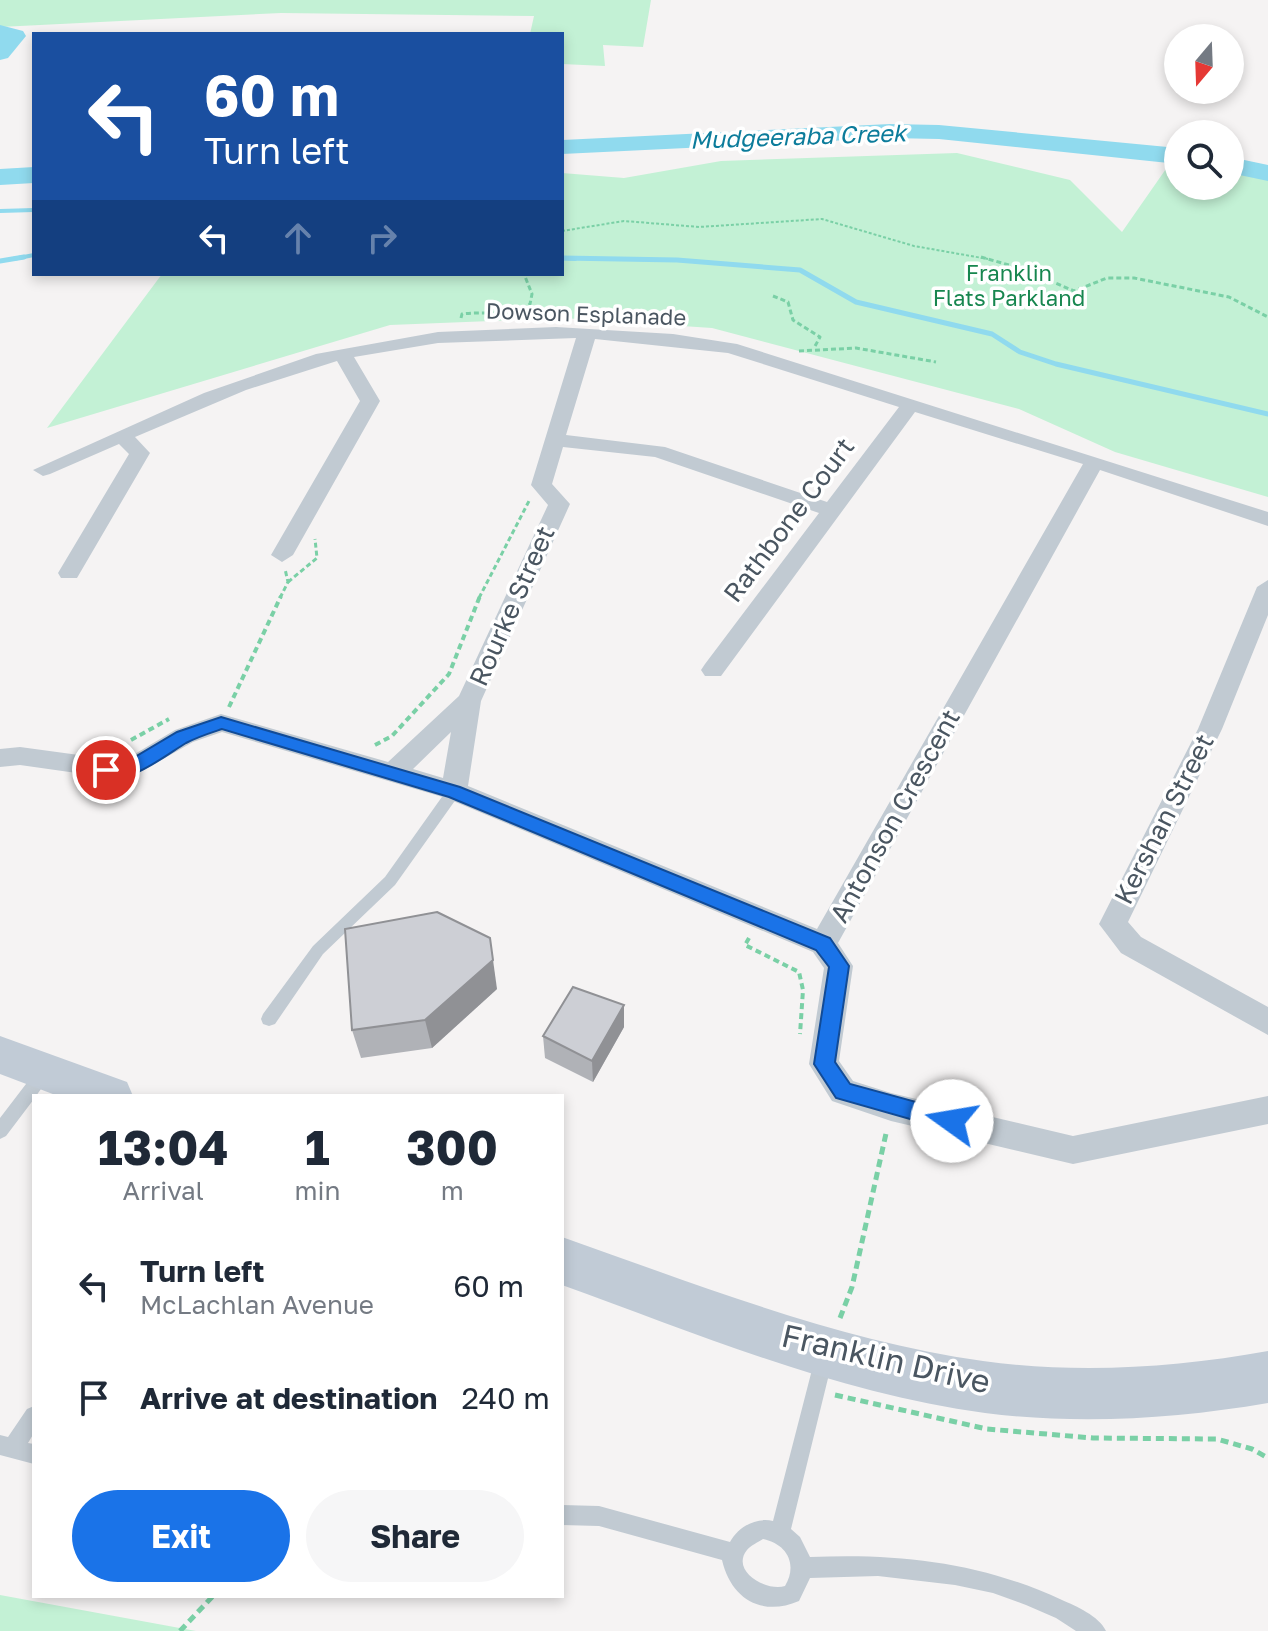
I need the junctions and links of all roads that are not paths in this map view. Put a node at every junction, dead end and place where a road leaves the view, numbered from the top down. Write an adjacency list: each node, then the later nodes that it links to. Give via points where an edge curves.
1 (587, 334): 2 (street, Dowson Esplanade, via 473,334); 3 (street, Dowson Esplanade, via 730,348); 5 (street, Rourke Street)
2 (343, 355): 4 (street, Dowson Esplanade, via 268,375); 10 (street, via 370,401)
3 (911, 404): 6 (street, Dowson Esplanade); 8 (street, Rathbone Court)
4 (122, 436): 7 (street, Dowson Esplanade); 11 (street, via 140,453)
5 (557, 440): 8 (street, via 658,451); 14 (street, Rourke Street, via 541,485 559,504)
6 (1095, 461): 9 (street, Dowson Esplanade); 18 (street, Antonson Crescent)
7 (43, 470)
8 (831, 510): 13 (street, Rathbone Court)
9 (1268, 519)
10 (282, 555)
11 (69, 573)
12 (1268, 587): 20 (street, Kershan Street, via 1210,729 1113,924 1131,945)
13 (713, 670)
14 (469, 701): 16 (street, Rourke Street); 17 (street, Rourke Street)
15 (0, 758): 16 (street, via 20,756 126,771 184,736 221,723)
16 (391, 775): 17 (street)
17 (454, 791): 18 (street); 19 (lane, via 390,881 318,950)
18 (823, 944): 24 (street, Antonson Crescent, via 839,966 824,1064 843,1091 1073,1150)
19 (269, 1019)
20 (1268, 1022)
21 (0, 1055): 22 (main road)
22 (45, 1072): 23 (main road); 25 (lane)
23 (106, 1094)
24 (1268, 1110)
25 (0, 1131)
26 (564, 1262): 27 (main road, Franklin Drive)
27 (826, 1350): 28 (main road, Franklin Drive, via 946,1381 1100,1394 1218,1387); 33 (lane)
28 (1268, 1377)
29 (32, 1418): 30 (lane)
30 (6, 1447): 31 (lane)
31 (32, 1454)
32 (564, 1515): 34 (lane, via 599,1516)
33 (780, 1531): 34 (lane, via 761,1528 744,1536); 35 (lane, via 799,1553)
34 (734, 1553): 35 (lane, via 741,1589 755,1601 772,1605 788,1599 799,1586)
35 (802, 1568): 36 (lane, via 859,1564 963,1576 1063,1608)
36 (1095, 1631)

